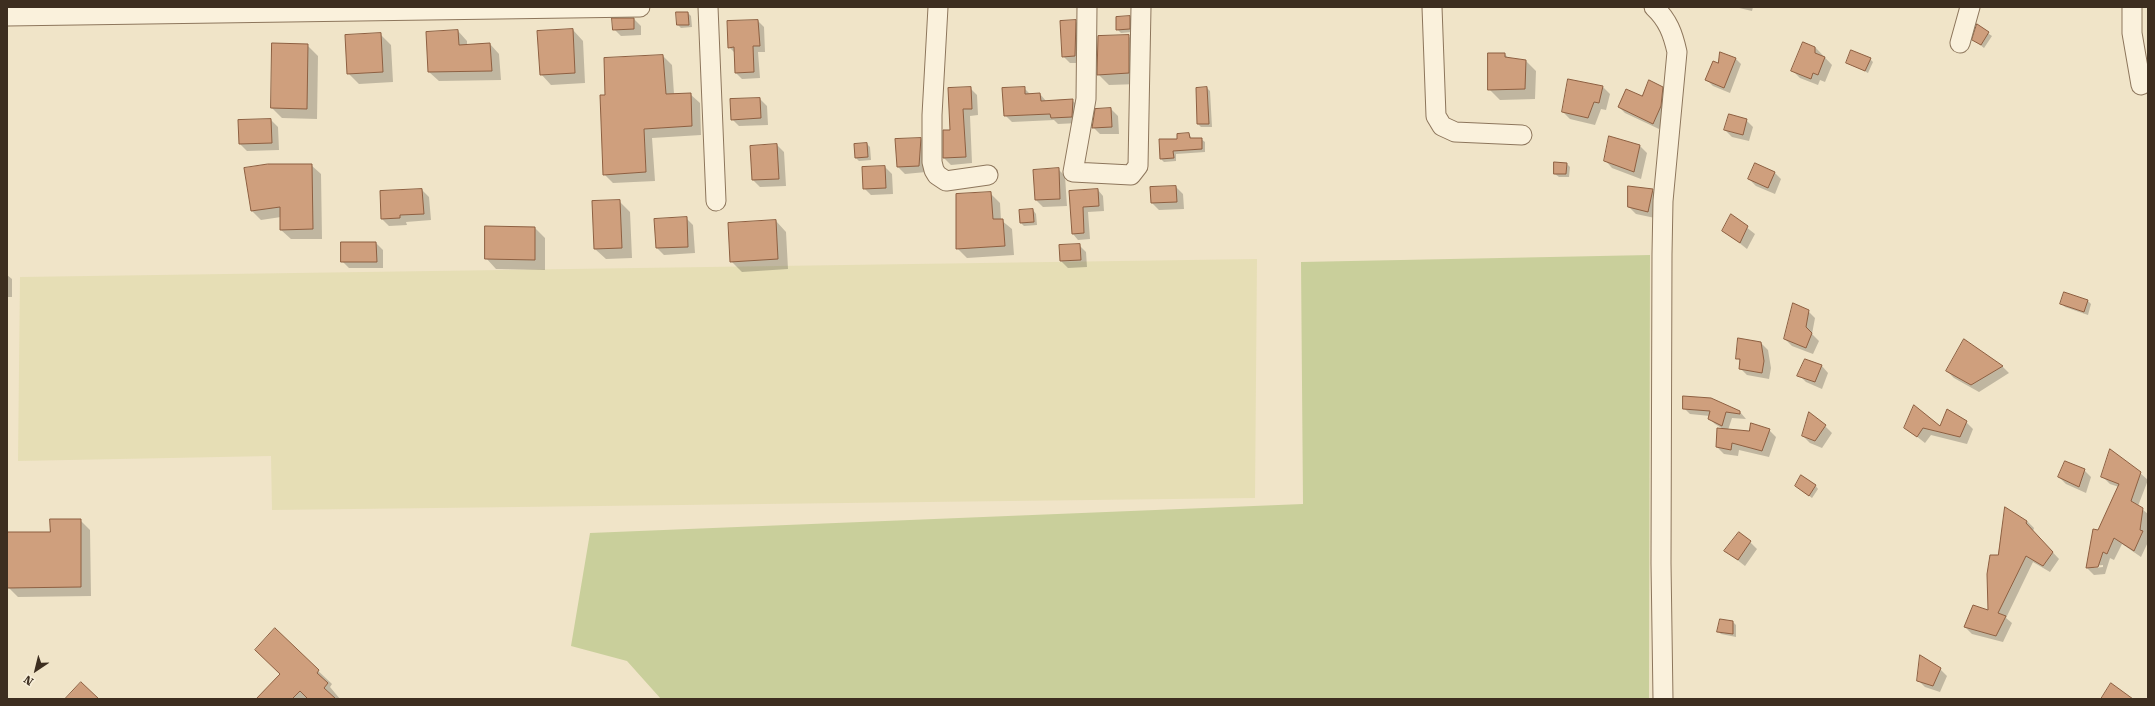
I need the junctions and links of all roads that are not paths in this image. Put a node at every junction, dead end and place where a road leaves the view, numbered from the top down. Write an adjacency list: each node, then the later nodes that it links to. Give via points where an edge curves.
1 (640, 7): 10 (street)
2 (708, 7): 15 (street)
3 (938, 7): 14 (street, via 932,115 934,170 937,176 946,181)
4 (1087, 7): 5 (street, via 1086,99 1073,172 1131,175 1138,166)
5 (1141, 7)
6 (1432, 7): 13 (street, via 1436,116 1442,126 1454,132)
7 (1654, 7): 16 (street, via 1665,19 1674,36 1677,52 1663,201)
8 (1970, 7): 11 (street)
9 (2132, 7): 12 (street, via 2132,34)
10 (7, 16)
11 (1960, 43)
12 (2141, 85)
13 (1522, 135)
14 (988, 175)
15 (716, 201)
16 (1663, 699)

